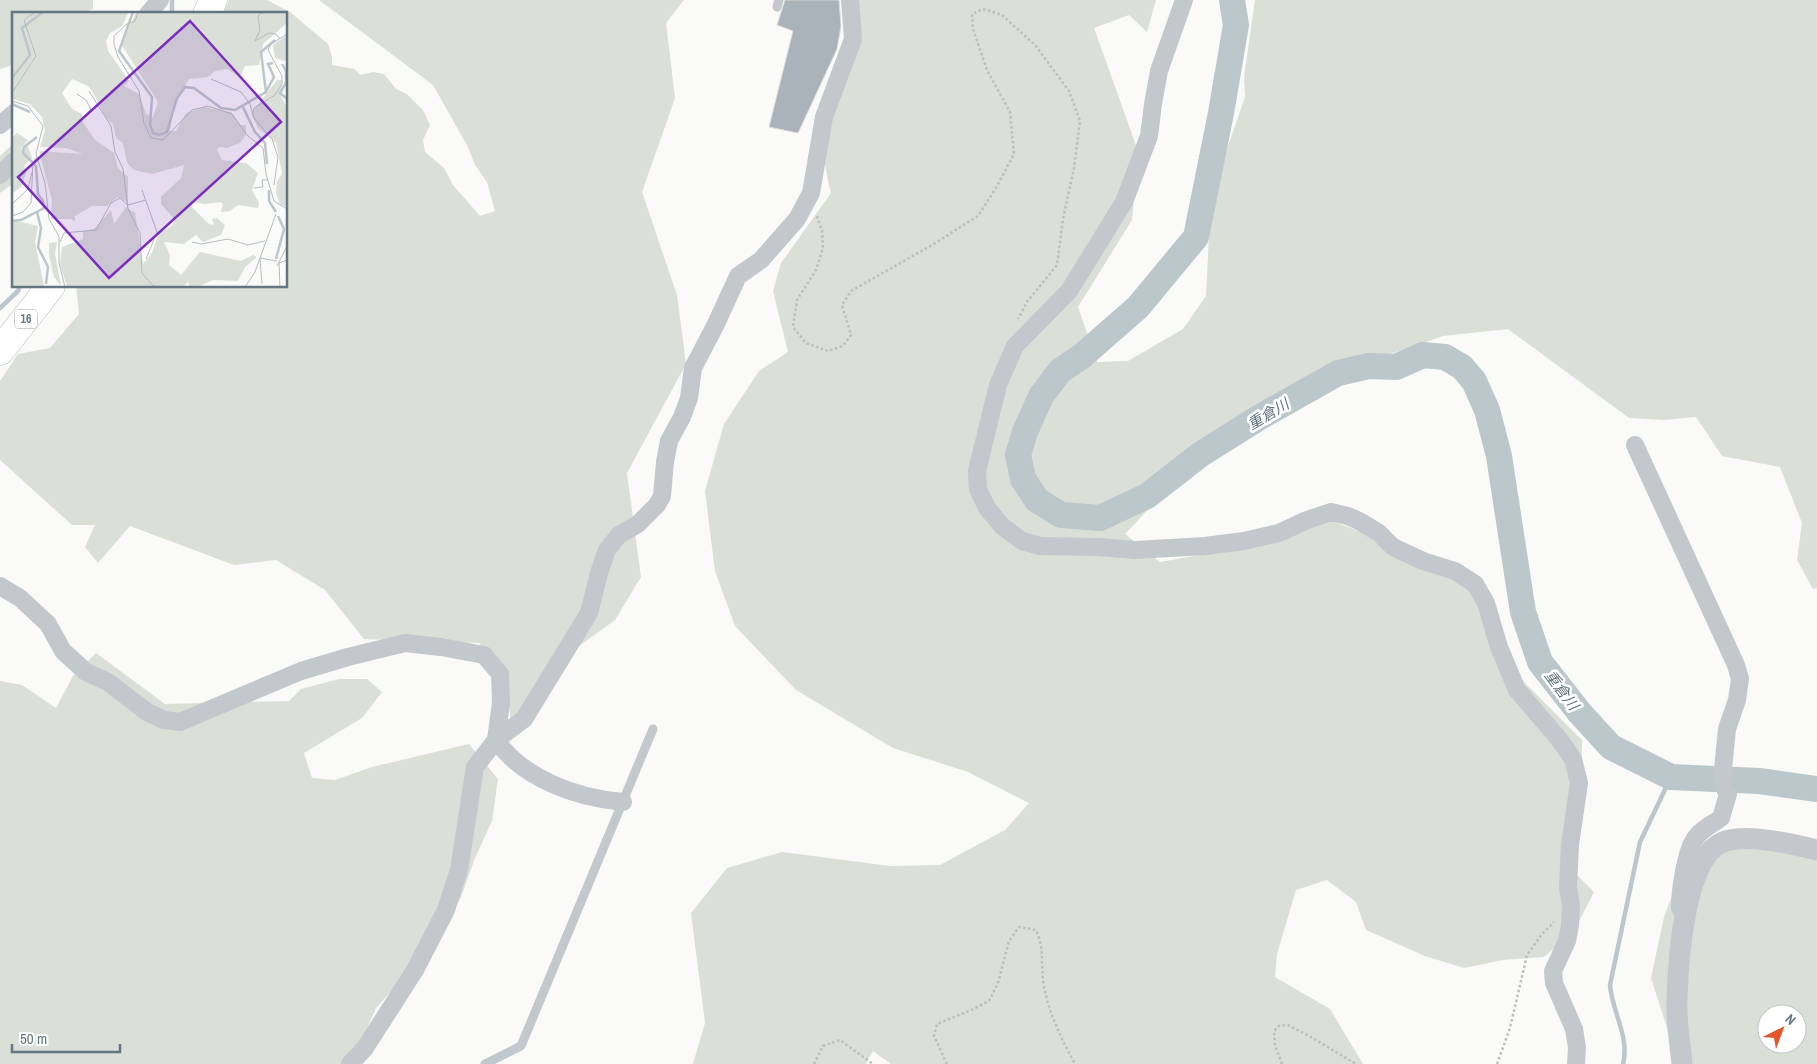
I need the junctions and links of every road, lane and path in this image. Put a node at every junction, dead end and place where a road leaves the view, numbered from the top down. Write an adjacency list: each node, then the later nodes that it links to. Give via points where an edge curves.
1 (160, 0): 5 (street)
2 (213, 0): 6 (main road)
3 (850, 0): 11 (street, via 853,39 824,117)
4 (1184, 0): 13 (street, via 1160,71 1150,136 1124,202 1069,291)
5 (150, 12)
6 (208, 12)
7 (12, 115): 8 (street)
8 (0, 125)
9 (12, 163): 10 (street)
10 (0, 175)
11 (811, 193): 13 (path, via 822,231 823,248 816,270 797,300 794,327 806,343 828,351 843,346 851,335 842,306 851,291 978,216 1014,154 1010,112 987,70 973,29 972,14 983,9 1002,15 1035,45 1069,91 1080,121 1057,265 1027,302 1015,326); 18 (street, via 797,219 762,260 738,276 692,368 689,398 669,441 662,496 657,506 638,524 619,535 607,550 589,613 524,718)
12 (49, 288): 14 (main road, 16)
13 (1015, 346): 21 (street, via 998,385 977,471 978,489 987,508 1002,526 1022,541 1040,546 1135,550 1205,546 1279,532 1331,512 1361,522 1379,533 1393,548 1456,571 1475,584 1486,603 1499,647 1517,690 1573,759 1579,783 1570,846 1568,887)
14 (0, 351)
15 (1635, 446): 22 (street, via 1740,678 1737,700 1727,729 1723,769 1724,787 1728,794 1722,818 1699,833 1690,850 1680,891)
16 (0, 586): 18 (street, via 20,598 48,624 63,651 86,672 108,682 147,712 164,720 180,722 301,671 405,643 484,656 500,674 501,703)
17 (653, 729): 19 (lane)
18 (496, 740): 19 (street, via 505,753 528,771 557,786); 23 (street, via 475,767 459,870 446,910 415,970 365,1048)
19 (623, 802): 24 (lane, via 521,1046)
20 (1817, 850): 22 (street, via 1781,842 1735,838 1712,848 1697,872)
21 (1571, 906): 31 (path, via 1542,934 1527,955 1510,1028); 32 (street, via 1568,942 1553,971 1554,983 1574,1029)
22 (1681, 936): 33 (street, via 1677,1001)
23 (350, 1064)
24 (485, 1064)
25 (814, 1064): 26 (path, via 824,1046 840,1040)
26 (873, 1064)
27 (947, 1064): 28 (path, via 934,1036 937,1024 989,1001 998,983 1009,941 1019,927 1036,930 1042,942 1043,981 1056,1028)
28 (1075, 1064)
29 (1282, 1064): 30 (path, via 1274,1030 1288,1025)
30 (1356, 1064)
31 (1497, 1064)
32 (1576, 1064)
33 (1682, 1064)

